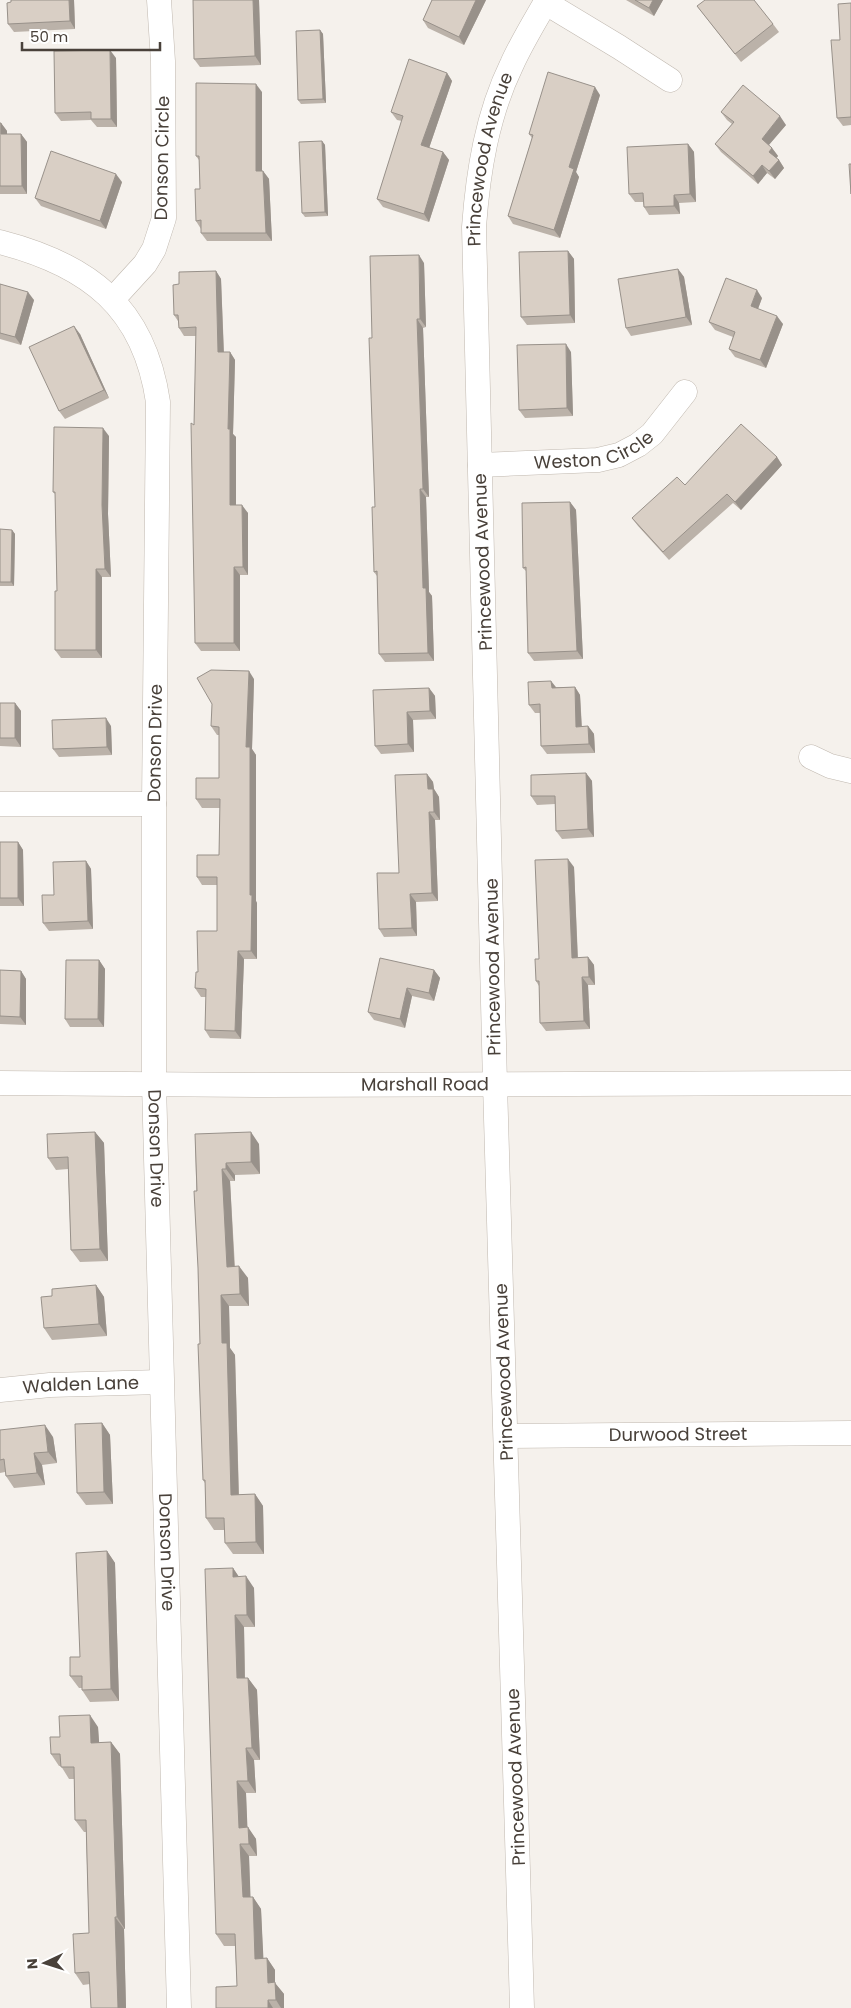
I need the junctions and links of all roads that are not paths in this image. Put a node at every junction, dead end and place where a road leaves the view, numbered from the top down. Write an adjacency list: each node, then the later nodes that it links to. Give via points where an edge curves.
1 (159, 0): 5 (street, Donson Circle, via 164,218 145,264)
2 (546, 1): 3 (street); 7 (street, Princewood Avenue, via 496,103 477,190 474,227)
3 (670, 80)
4 (0, 242): 5 (street, Donson Drive, via 54,260 92,280)
5 (112, 299): 11 (street, Donson Drive, via 131,324 146,353 154,375 158,402)
6 (685, 392): 7 (street, Weston Circle, via 652,434 619,455 598,460)
7 (480, 464): 15 (street, Princewood Avenue)
8 (811, 757): 9 (street)
9 (851, 771)
10 (0, 804): 11 (street)
11 (154, 804): 14 (street, Donson Drive)
12 (0, 1083): 14 (street, Marshall Road)
13 (851, 1083): 15 (street, Marshall Road)
14 (154, 1084): 15 (street, Marshall Road); 16 (street, Donson Drive)
15 (495, 1084): 19 (street, Princewood Avenue)
16 (162, 1382): 17 (street, Walden Lane, via 50,1385); 20 (street, Donson Drive)
17 (0, 1390)
18 (851, 1433): 19 (street, Durwood Street)
19 (506, 1436): 21 (street, Princewood Avenue)
20 (179, 2008)
21 (522, 2008)

